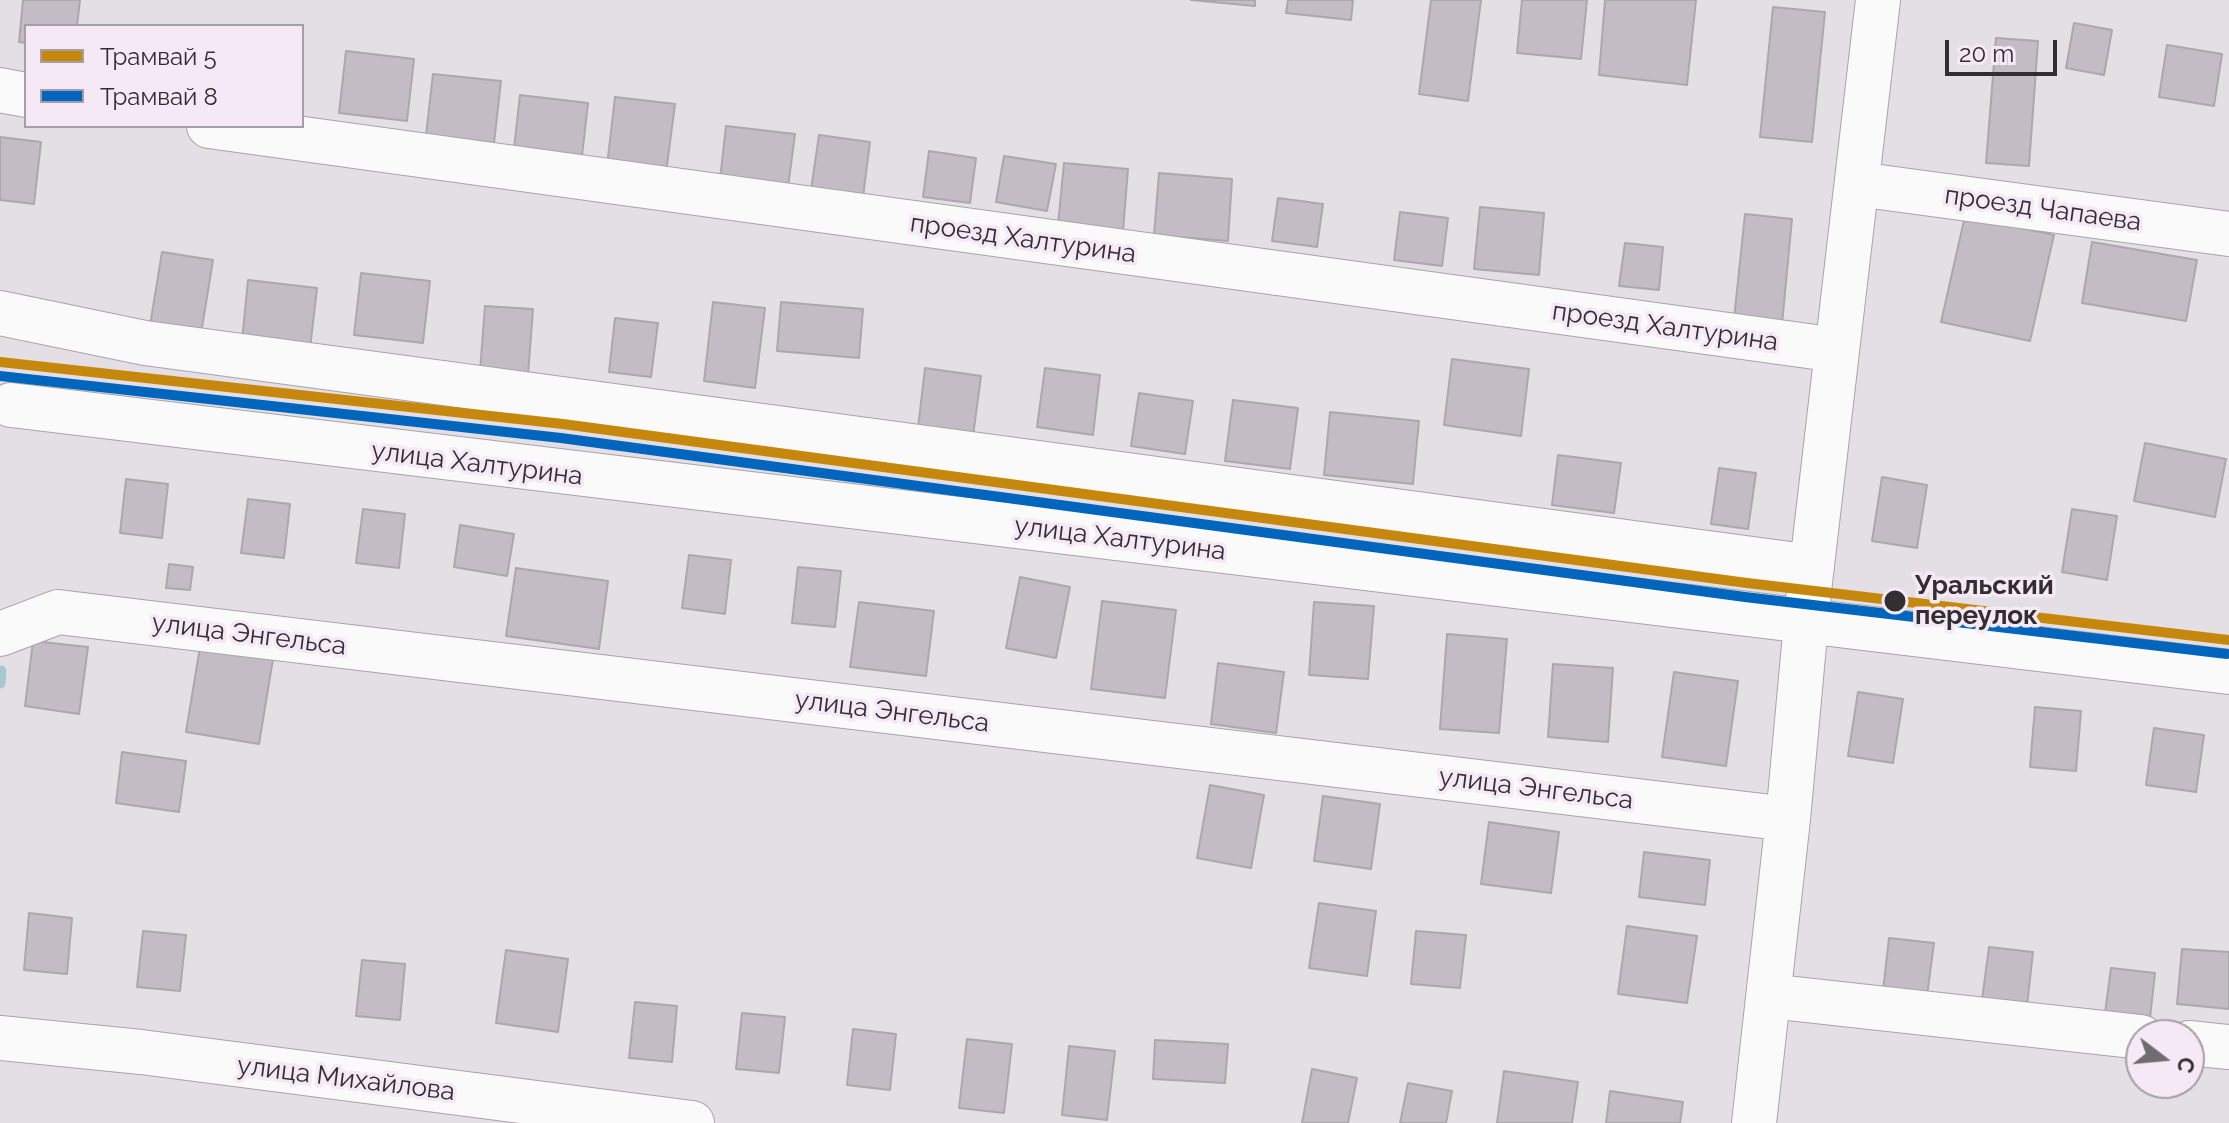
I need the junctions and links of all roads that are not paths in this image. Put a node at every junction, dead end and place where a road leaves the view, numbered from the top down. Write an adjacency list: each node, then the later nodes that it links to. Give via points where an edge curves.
1 (1878, 0): 5 (street)
2 (0, 90): 3 (street)
3 (24, 95)
4 (224, 128): 8 (street, проезд Халтурина)
5 (1857, 184): 6 (street, проезд Чапаева); 8 (street)
6 (2229, 234)
7 (0, 313): 10 (street, via 161,345)
8 (1837, 350): 10 (street)
9 (11, 405): 11 (street, улица Халтурина)
10 (1812, 567): 11 (street)
11 (1807, 618): 13 (street, улица Халтурина); 14 (street)
12 (0, 634): 14 (street, улица Энгельса, via 58,612)
13 (2229, 672)
14 (1788, 819): 15 (street)
15 (1769, 996): 16 (street); 21 (street)
16 (2125, 1035)
17 (0, 1038): 20 (street, улица Михайлова)
18 (2205, 1045): 19 (street)
19 (2229, 1047)
20 (692, 1123)
21 (1754, 1123)

